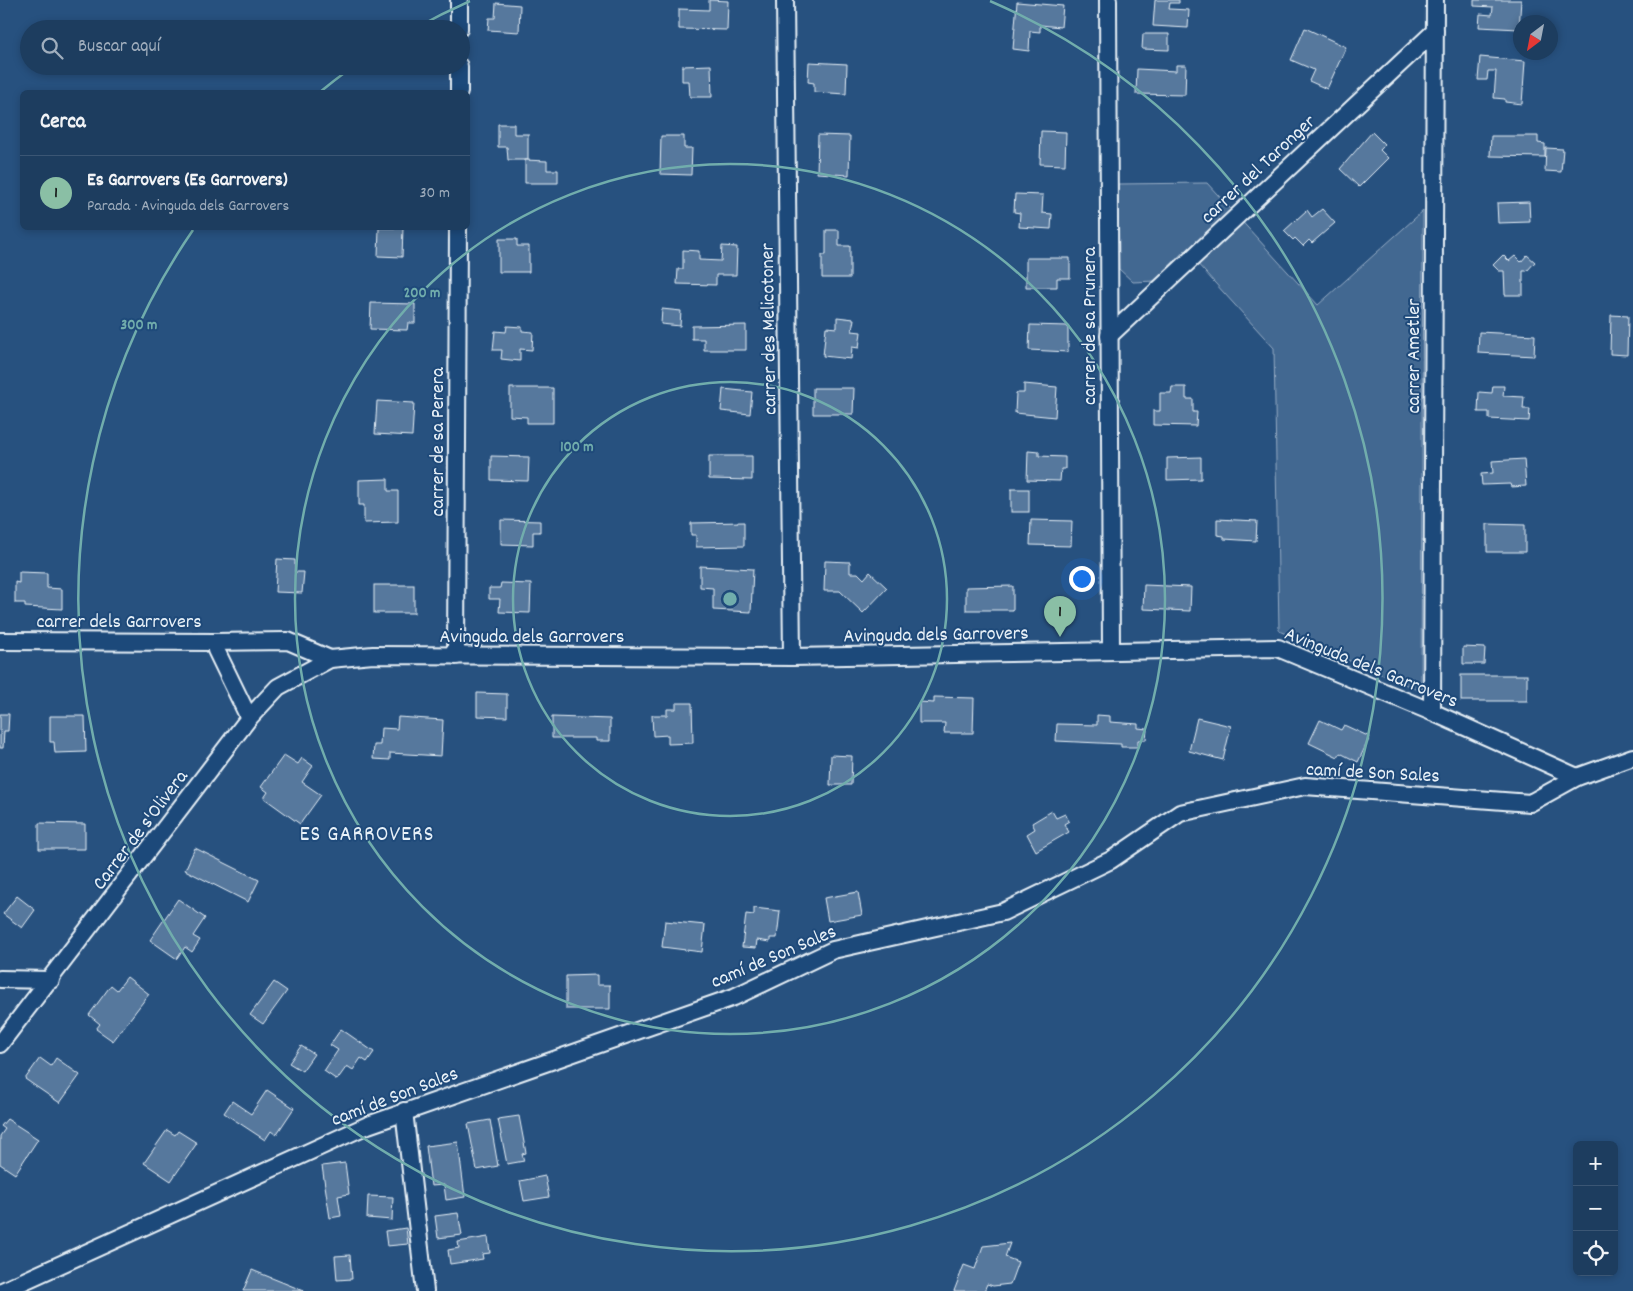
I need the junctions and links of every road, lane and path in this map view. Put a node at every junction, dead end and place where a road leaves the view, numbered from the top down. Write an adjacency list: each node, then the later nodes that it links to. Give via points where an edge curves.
1 (459, 0): 5 (street)
2 (785, 0): 15 (street, carrer des Melicotoner)
3 (1108, 0): 10 (street, carrer de sa Prunera)
4 (1434, 0): 6 (street, carrer Ametler)
5 (459, 20)
6 (1435, 31): 10 (street, carrer del Taronger); 17 (street, carrer Ametler)
7 (459, 75): 8 (street)
8 (459, 90)
9 (458, 230): 14 (street, carrer de sa Perera)
10 (1109, 336): 13 (street, carrer de sa Prunera)
11 (0, 642): 12 (street, carrer dels Garrovers)
12 (215, 642): 16 (street, via 288,641); 18 (street, carrer dels Garrovers)
13 (1110, 651): 15 (street, Avinguda dels Garrovers); 17 (street, Avinguda dels Garrovers, via 1278,648)
14 (456, 656): 15 (street, Avinguda dels Garrovers); 16 (street, Avinguda dels Garrovers, via 372,655)
15 (792, 657)
16 (330, 659): 18 (street, Carrer de s'Olivera, via 278,687)
17 (1432, 712): 20 (street, Avinguda dels Garrovers)
18 (249, 718): 22 (street, Carrer de s'Olivera)
19 (1633, 757): 20 (street, camí de Son Sales)
20 (1577, 777): 24 (street, camí de Son Sales, via 1530,803 1305,786 1180,813 1111,860 1003,912 833,950 734,997)
21 (0, 979): 22 (street)
22 (51, 980): 23 (street, Carrer de s'Olivera)
23 (0, 1044)
24 (404, 1111): 25 (street, camí de Son Sales); 26 (street)
25 (2, 1291)
26 (425, 1291)

